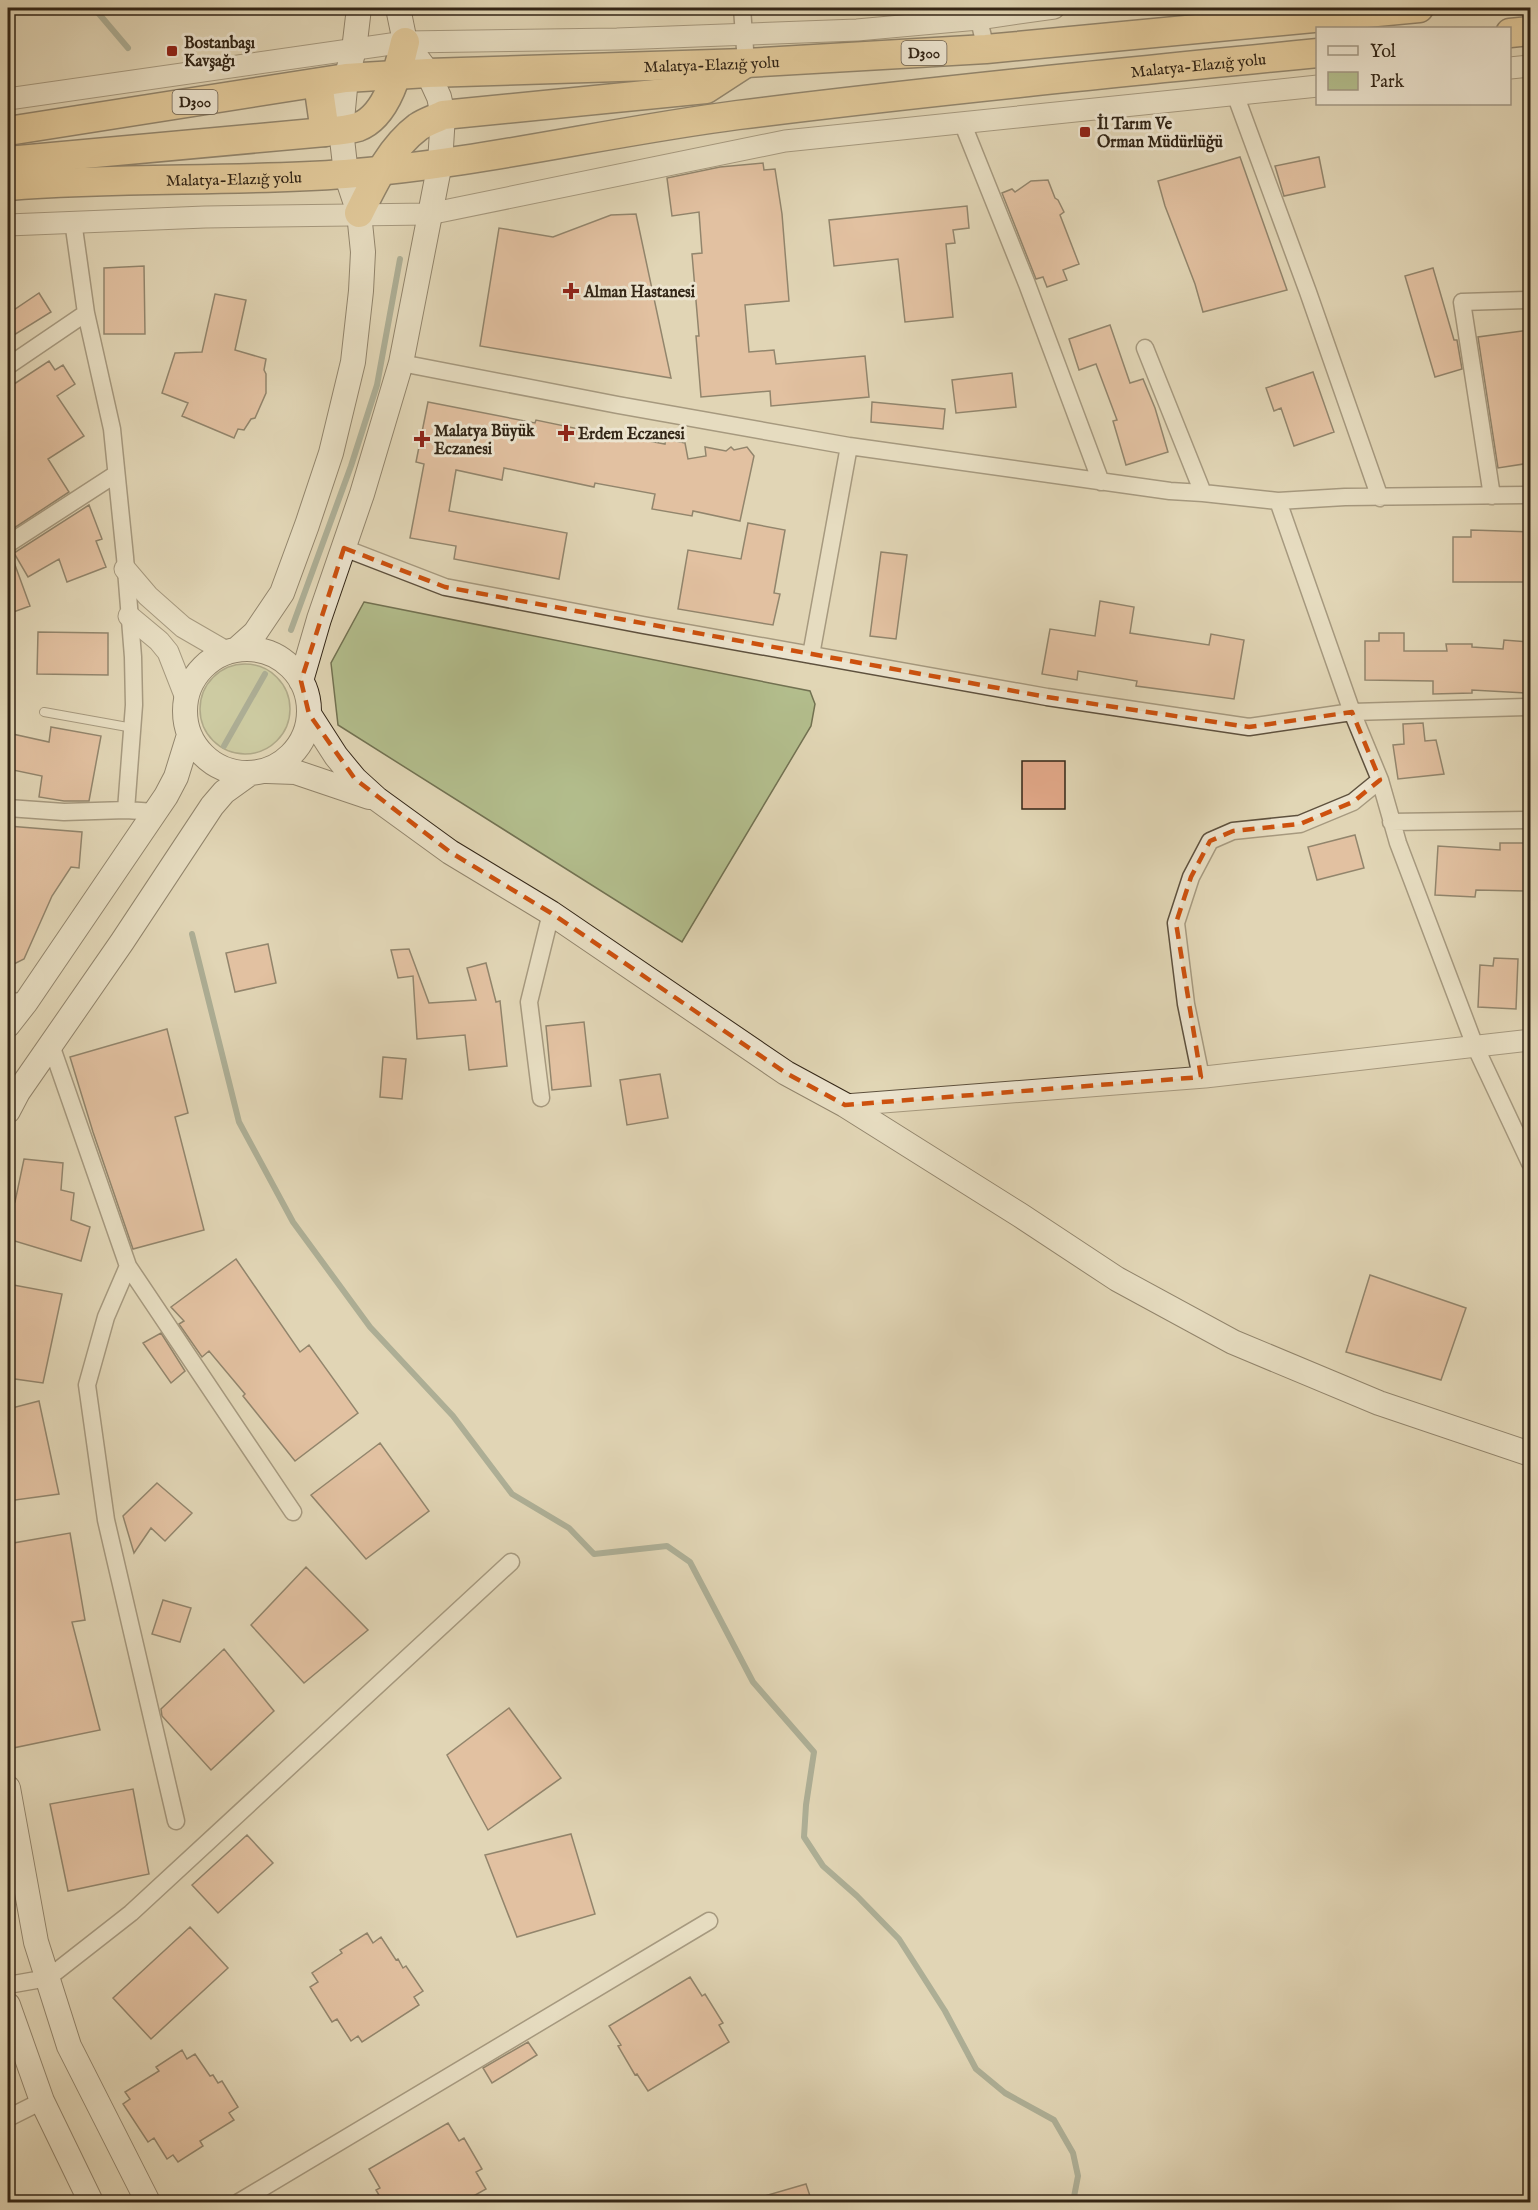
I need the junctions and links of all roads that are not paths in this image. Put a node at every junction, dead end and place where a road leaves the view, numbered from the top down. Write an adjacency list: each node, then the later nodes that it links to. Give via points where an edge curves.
1 (359, 8): 14 (main road)
2 (398, 8): 12 (main road)
3 (742, 8): 11 (street)
4 (1054, 8): 7 (street)
5 (1304, 8): 8 (street)
6 (1419, 8): 8 (highway, Malatya-Elazığ yolu / D300)
7 (977, 13): 11 (street, via 857,30); 13 (street)
8 (1201, 28): 13 (highway, Malatya-Elazığ yolu / D300)
9 (1530, 31): 10 (highway)
10 (1511, 33)
11 (745, 34): 12 (street); 16 (street)
12 (405, 42): 14 (street); 19 (main road); 20 (highway)
13 (986, 49): 16 (highway, Malatya-Elazığ yolu / D300)
14 (354, 50): 21 (main road); 25 (street)
15 (1316, 52): 31 (highway, Malatya-Elazığ yolu, via 735,116)
16 (746, 63): 19 (highway, Malatya-Elazığ yolu / D300); 26 (highway, via 706,89)
17 (1530, 66): 18 (street)
18 (1511, 68)
19 (428, 73): 20 (highway, Malatya-Elazığ yolu / D300); 26 (main road)
20 (397, 74): 21 (highway, Malatya-Elazığ yolu / D300); 29 (highway, via 387,99 372,116 360,126)
21 (346, 78): 22 (highway, Malatya-Elazığ yolu / D300); 29 (main road)
22 (318, 82): 28 (highway, Malatya-Elazığ yolu / D300); 29 (highway)
23 (1316, 86): 24 (street)
24 (1235, 94): 27 (street); 50 (street)
25 (8, 99)
26 (449, 114): 31 (highway); 32 (highway, via 418,127)
27 (962, 122): 36 (street, via 785,141); 46 (street)
28 (8, 131)
29 (333, 131): 30 (highway); 33 (main road)
30 (8, 162)
31 (450, 162): 32 (highway, Malatya-Elazığ yolu); 36 (main road)
32 (382, 170): 33 (highway, Malatya-Elazığ yolu); 35 (highway)
33 (346, 174): 34 (highway, Malatya-Elazığ yolu); 35 (main road)
34 (8, 186)
35 (359, 213): 36 (street); 37 (street); 56 (main road, via 361,291 352,362 331,453 282,593 262,624)
36 (429, 214): 42 (main road)
37 (74, 222): 38 (street); 40 (street)
38 (8, 225)
39 (1530, 300): 49 (street, via 1462,302)
40 (86, 314): 43 (street); 45 (street, via 112,429)
41 (1145, 348): 47 (street)
42 (401, 363): 44 (street); 53 (main road)
43 (8, 366)
44 (849, 446): 46 (street); 57 (street)
45 (116, 474): 52 (street); 54 (street)
46 (1101, 482): 47 (street)
47 (1203, 493): 51 (street)
48 (1530, 495): 49 (street)
49 (1492, 496): 50 (street)
50 (1380, 498): 51 (street)
51 (1278, 501): 62 (street)
52 (8, 544)
53 (344, 548): 57 (street, via 445,587); 58 (main road)
54 (125, 569): 55 (street); 56 (street, via 183,627)
55 (129, 616): 59 (street, via 168,652); 64 (street)
56 (232, 651): 58 (main road, via 250,649 276,657); 59 (main road, via 200,670)
57 (811, 655): 62 (street, via 1047,697 1249,727)
58 (301, 681): 63 (main road)
59 (186, 698): 65 (main road, via 184,717)
60 (1530, 707): 62 (street)
61 (44, 712): 64 (lane)
62 (1352, 712): 67 (street)
63 (309, 714): 66 (main road, via 297,749 284,762); 68 (main road, via 336,756)
64 (133, 728): 70 (street)
65 (189, 735): 66 (main road, via 213,764 230,772); 71 (main road, via 176,777)
66 (258, 772): 68 (main road, via 295,772); 78 (main road, via 224,792 212,807)
67 (1380, 780): 73 (street); 80 (street, via 1353,802 1300,824 1233,831 1210,842 1191,877 1176,923 1186,1004)
68 (377, 800): 74 (main road, via 450,852)
69 (8, 808): 70 (street, via 64,812)
70 (126, 810): 71 (street)
71 (155, 812): 75 (main road)
72 (1530, 820): 73 (street)
73 (1391, 822): 79 (street)
74 (551, 913): 81 (street, via 529,1002); 82 (main road, via 786,1073)
75 (17, 1001): 76 (main road)
76 (8, 1025)
77 (1530, 1040): 79 (street)
78 (51, 1045): 83 (main road); 85 (street)
79 (1475, 1046): 80 (street); 84 (street)
80 (1201, 1077): 82 (street)
81 (541, 1098)
82 (845, 1105): 86 (main road, via 1118,1279 1233,1342 1378,1403)
83 (8, 1111)
84 (1530, 1163)
85 (128, 1266): 87 (street); 90 (street, via 106,1317 87,1385 106,1520)
86 (1530, 1454)
87 (293, 1512)
88 (511, 1562): 92 (street, via 131,1913)
89 (8, 1788): 92 (main road, via 36,1941)
90 (176, 1821)
91 (709, 1921): 99 (street)
92 (48, 1978): 93 (street); 98 (main road, via 69,2046)
93 (8, 1985)
94 (8, 2005): 95 (main road)
95 (42, 2102): 96 (street); 97 (main road)
96 (8, 2118)
97 (91, 2202)
98 (148, 2202)
99 (239, 2202)

